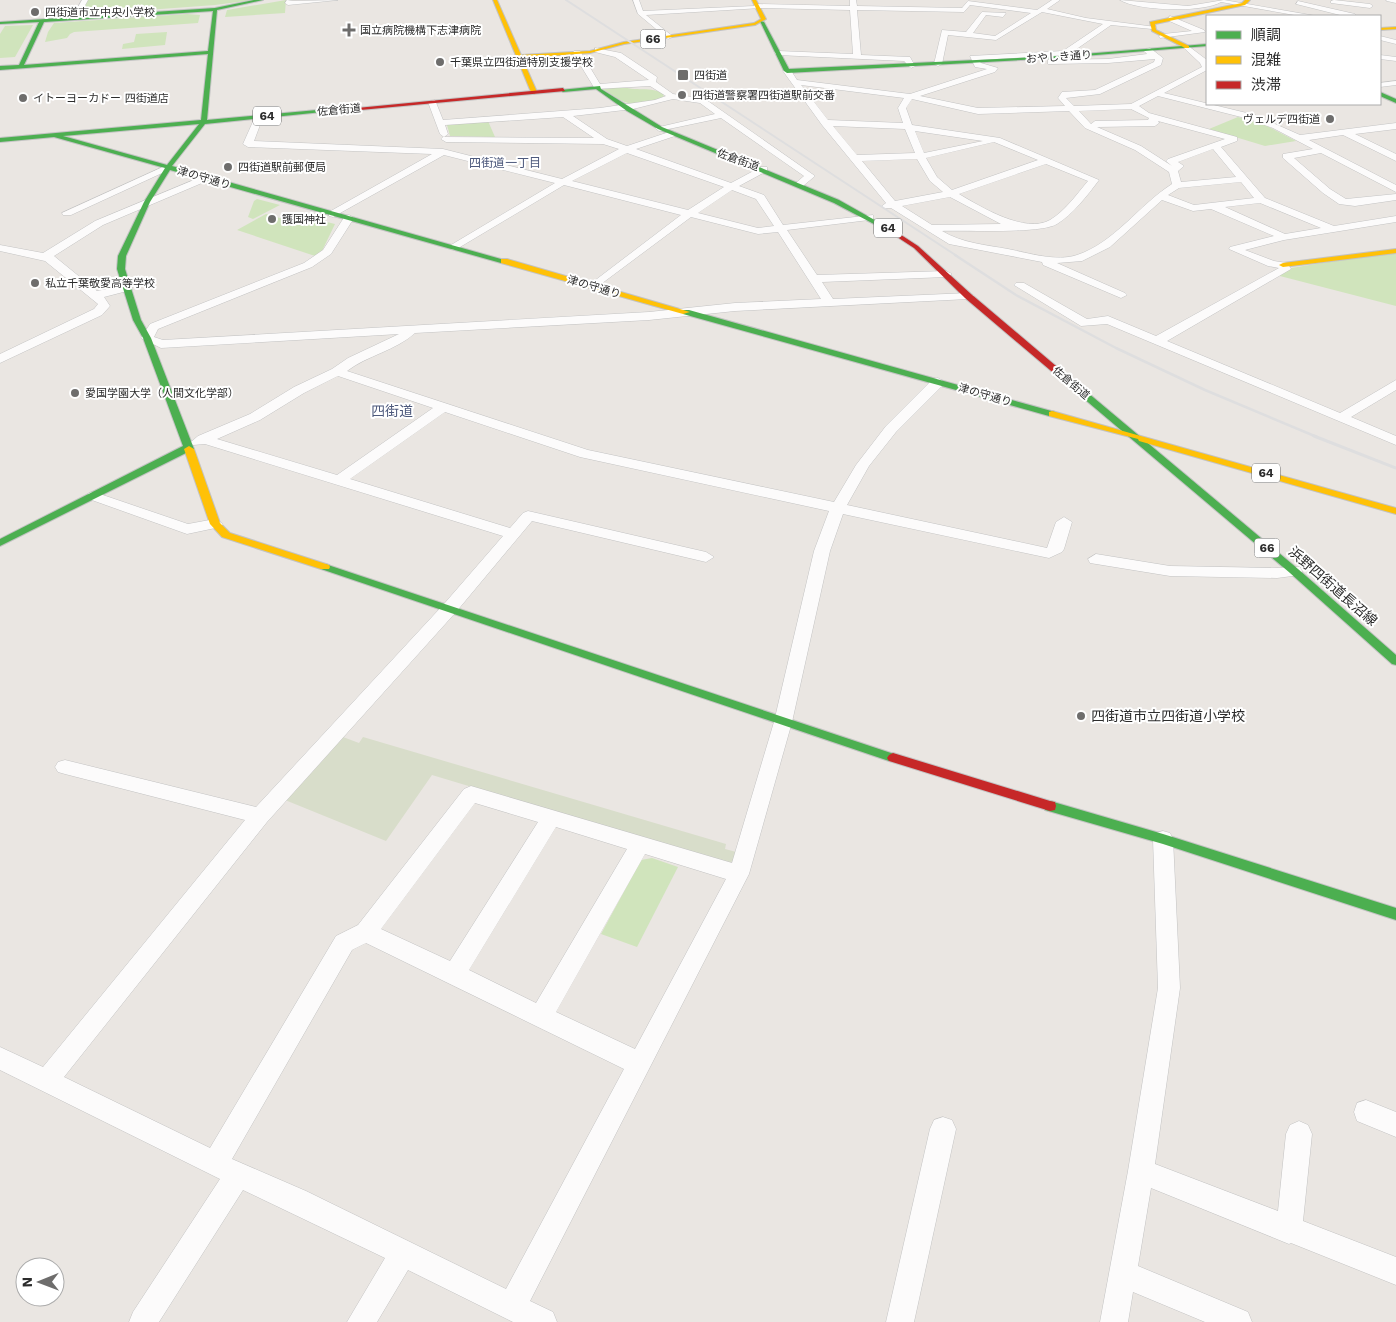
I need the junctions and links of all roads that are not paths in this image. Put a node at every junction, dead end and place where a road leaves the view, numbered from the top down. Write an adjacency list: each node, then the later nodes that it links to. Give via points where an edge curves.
1 (86, 0): 35 (street)
2 (261, 0): 21 (street)
3 (290, 0): 4 (street, via 288,4)
4 (335, 0)
5 (495, 0): 58 (street)
6 (1123, 0): 15 (street)
7 (1185, 0): 26 (street)
8 (1219, 0): 17 (street); 26 (street)
9 (1291, 0): 30 (street)
10 (1317, 0): 20 (street)
11 (1378, 0): 20 (street)
12 (1389, 0): 16 (street)
13 (637, 1): 14 (street); 27 (street)
14 (646, 1)
15 (1140, 1): 26 (street)
16 (1396, 1)
17 (1245, 2): 23 (street); 26 (street)
18 (1057, 3): 25 (street)
19 (853, 4): 22 (street); 24 (street); 33 (street)
20 (1370, 6): 31 (street)
21 (215, 9): 35 (street); 53 (street)
22 (959, 10): 25 (street, via 964,10 968,3); 38 (street)
23 (1279, 10): 28 (street); 29 (street)
24 (761, 11): 27 (street); 47 (street, 66); 55 (street)
25 (1040, 11): 36 (street); 41 (street)
26 (1201, 12): 37 (street)
27 (640, 13): 47 (street)
28 (1263, 15)
29 (1306, 15)
30 (1348, 15)
31 (1355, 15)
32 (846, 17): 33 (street)
33 (855, 17): 34 (street); 57 (street)
34 (865, 17)
35 (74, 18): 39 (street)
36 (1028, 18): 45 (street, via 996,38); 45 (street, via 984,13)
37 (1170, 18): 42 (street, via 1156,20); 46 (street, via 1201,32)
38 (955, 19)
39 (42, 20): 40 (street); 63 (street)
40 (0, 23)
41 (1109, 23): 42 (street); 61 (street, via 1065,53 973,58)
42 (1152, 27): 46 (street)
43 (1396, 28): 44 (street)
44 (1381, 29)
45 (968, 34): 62 (street, via 945,32)
46 (1164, 36): 51 (street)
47 (668, 37): 52 (street, 66)
48 (1381, 38): 49 (street)
49 (1396, 42)
50 (1206, 45): 51 (street, おやしき通り)
51 (1187, 47): 56 (street, おやしき通り); 70 (street, via 1204,62 1206,68)
52 (598, 50): 54 (street, 66); 71 (street, via 618,55 654,79)
53 (212, 52): 63 (street); 90 (street)
54 (578, 53): 58 (street, 66); 74 (street)
55 (778, 53): 57 (street); 67 (street)
56 (1151, 53): 61 (street, おやしき通り); 66 (street); 68 (street, via 1159,58 1158,63)
57 (857, 56): 64 (street, via 907,59)
58 (518, 57): 75 (street)
59 (1381, 57): 60 (street)
60 (1396, 59)
61 (975, 62): 62 (street, おやしき通り); 66 (street, via 984,68)
62 (938, 64): 64 (street, おやしき通り)
63 (21, 66): 65 (street)
64 (911, 66): 67 (street, おやしき通り)
65 (0, 68)
66 (994, 68): 79 (street)
67 (787, 71): 69 (street)
68 (1137, 72): 70 (street); 84 (street, via 1096,92 1064,94 1062,98)
69 (794, 82): 79 (street); 92 (street)
70 (1182, 82): 76 (street)
71 (652, 83): 74 (street); 78 (street)
72 (1395, 83): 73 (street)
73 (1381, 85)
74 (598, 87): 75 (street, 佐倉街道 / 64); 83 (street, 佐倉街道 / 64)
75 (534, 92): 80 (street, 佐倉街道 / 64)
76 (1158, 94): 82 (street); 100 (street, via 1252,117)
77 (1381, 94): 81 (street)
78 (670, 96): 83 (street, via 663,102); 86 (street, via 702,101)
79 (909, 97): 84 (street, via 961,112); 94 (street, via 902,108)
80 (432, 102): 88 (street, 佐倉街道 / 64); 91 (street)
81 (1396, 102)
82 (1133, 106): 84 (street); 87 (street)
83 (627, 108): 85 (street); 96 (street, 佐倉街道 / 64)
84 (1072, 110): 93 (street)
85 (564, 113): 89 (street); 105 (street)
86 (722, 115): 96 (street); 120 (street, via 810,176)
87 (1146, 115): 93 (street, via 1155,123); 106 (street, via 1234,139)
88 (259, 117): 90 (street, 佐倉街道 / 64); 109 (street, via 248,144)
89 (489, 119): 91 (street); 103 (street)
90 (204, 121): 99 (street, 佐倉街道 / 64); 114 (street)
91 (442, 123): 101 (street)
92 (825, 123): 94 (street); 111 (street)
93 (1087, 125): 116 (street, via 1138,148)
94 (908, 126): 104 (street); 110 (street)
95 (1394, 127): 97 (street)
96 (659, 128): 98 (street, 佐倉街道 / 64)
97 (1344, 132): 100 (street); 112 (street)
98 (672, 134): 107 (street); 115 (street, 佐倉街道 / 64)
99 (53, 135): 102 (street, 佐倉街道 / 64); 114 (street, 津の守通り)
100 (1299, 138): 108 (street)
101 (446, 139): 103 (street); 109 (street)
102 (0, 140)
103 (495, 140): 105 (street)
104 (998, 140): 110 (street); 113 (street)
105 (604, 141): 107 (street)
106 (1215, 146): 116 (street, via 1171,161 1179,166); 118 (street)
107 (627, 148): 119 (street); 122 (street)
108 (1323, 150): 123 (street); 126 (street, via 1286,156 1327,193 1346,203)
109 (443, 152): 119 (street); 131 (street)
110 (922, 156): 111 (street); 124 (street, via 934,179)
111 (854, 158): 129 (street)
112 (1396, 158)
113 (1045, 161): 124 (street); 137 (street, via 1094,180 1052,223)
114 (168, 168): 117 (street, 津の守通り); 128 (street); 136 (street, via 67,213)
115 (764, 169): 120 (street, 佐倉街道 / 64); 122 (street)
116 (1173, 170): 121 (street)
117 (206, 178): 128 (street); 131 (street, 津の守通り)
118 (1243, 179): 121 (street); 127 (street)
119 (563, 182): 132 (street); 142 (street)
120 (800, 184): 133 (street, 佐倉街道 / 64)
121 (1177, 185): 125 (street)
122 (729, 186): 132 (street); 138 (street, via 760,197)
123 (1396, 188)
124 (953, 193): 129 (street); 137 (street)
125 (1160, 196): 130 (street, via 1193,208); 145 (street, via 1106,245 1078,259 1065,261)
126 (1396, 197)
127 (1261, 200): 130 (street); 140 (street)
128 (147, 202): 136 (street); 152 (street, via 122,256 121,269)
129 (893, 205): 133 (street); 139 (street)
130 (1212, 206): 141 (street)
131 (333, 214): 134 (street, 津の守通り)
132 (688, 214): 138 (street, via 758,231); 151 (street)
133 (865, 215): 138 (street); 148 (street, 佐倉街道 / 64, via 916,247)
134 (348, 218): 142 (street, 津の守通り); 159 (street, via 327,252 308,265 154,327)
135 (1396, 219): 140 (street)
136 (99, 223): 146 (street)
137 (1014, 226): 139 (street)
138 (781, 227): 149 (street)
139 (928, 228): 145 (street, via 953,242)
140 (1334, 229): 141 (street)
141 (1284, 237): 147 (street, via 1234,249)
142 (455, 247): 151 (street, 津の守通り)
143 (0, 248): 146 (street)
144 (1396, 251): 147 (street)
145 (1028, 255): 154 (street)
146 (46, 257): 153 (street)
147 (1282, 265): 160 (street, via 1285,269)
148 (946, 274): 149 (street); 155 (street, 佐倉街道 / 64)
149 (813, 279): 156 (street)
150 (1020, 285): 160 (street, via 1085,322 1108,320)
151 (593, 287): 157 (street, 津の守通り)
152 (127, 288): 153 (street); 159 (street, via 137,320)
153 (96, 295): 161 (street, via 104,303 98,312)
154 (1121, 295)
155 (968, 296): 156 (street); 167 (street, 佐倉街道 / 64)
156 (829, 302): 157 (street)
157 (680, 311): 158 (street, via 649,316); 163 (street, 津の守通り)
158 (411, 330): 159 (street, via 160,344); 162 (street, via 401,339 352,361)
159 (147, 338): 170 (street)
160 (1157, 341): 166 (street)
161 (0, 359)
162 (338, 372): 165 (street); 168 (street)
163 (938, 382): 167 (street, 津の守通り); 173 (street, via 891,429 863,465)
164 (1396, 384): 166 (street)
165 (443, 407): 171 (street); 173 (street, via 585,454)
166 (1340, 418): 169 (street)
167 (1135, 438): 174 (street, 佐倉街道 / 64); 181 (street, 浜野四街道長沼線 / 66)
168 (203, 440): 170 (street); 171 (street)
169 (1396, 441)
170 (188, 447): 172 (street); 176 (street)
171 (338, 481): 177 (street)
172 (94, 496): 176 (street, via 186,529); 178 (street)
173 (838, 508): 175 (street, via 1049,553 1056,549); 184 (street, via 822,551)
174 (1396, 511)
175 (1064, 522)
176 (215, 524): 182 (street, via 226,535)
177 (513, 534): 179 (street, via 528,516); 182 (street)
178 (0, 543)
179 (706, 557)
180 (1096, 559): 181 (street, via 1170,571)
181 (1294, 571): 183 (street, 浜野四街道長沼線 / 66)
182 (450, 608): 184 (street); 186 (street)
183 (1396, 661)
184 (783, 722): 188 (street, via 959,779); 190 (street)
185 (65, 767): 186 (street)
186 (260, 816): 197 (street)
187 (551, 818): 189 (street); 192 (street, via 471,794); 193 (street)
188 (1163, 839): 191 (street); 203 (street, via 1169,988)
189 (640, 844): 190 (street); 194 (street)
190 (739, 874): 196 (street)
191 (1396, 914)
192 (366, 932): 193 (street); 202 (street, via 344,942)
193 (454, 974): 194 (street)
194 (541, 1016): 196 (street)
195 (0, 1058): 197 (street)
196 (640, 1064): 208 (street)
197 (47, 1080): 202 (street)
198 (1366, 1112): 199 (street)
199 (1396, 1125)
200 (943, 1129): 212 (street)
201 (1299, 1134): 204 (street)
202 (227, 1168): 205 (street); 209 (street)
203 (1141, 1171): 204 (street); 207 (street)
204 (1289, 1231): 206 (street)
205 (403, 1252): 208 (street); 210 (street)
206 (1396, 1271)
207 (1124, 1274): 213 (street); 214 (street)
208 (512, 1307): 211 (street)
209 (142, 1322)
210 (361, 1322)
211 (543, 1322)
212 (900, 1322)
213 (1114, 1322)
214 (1238, 1322)

